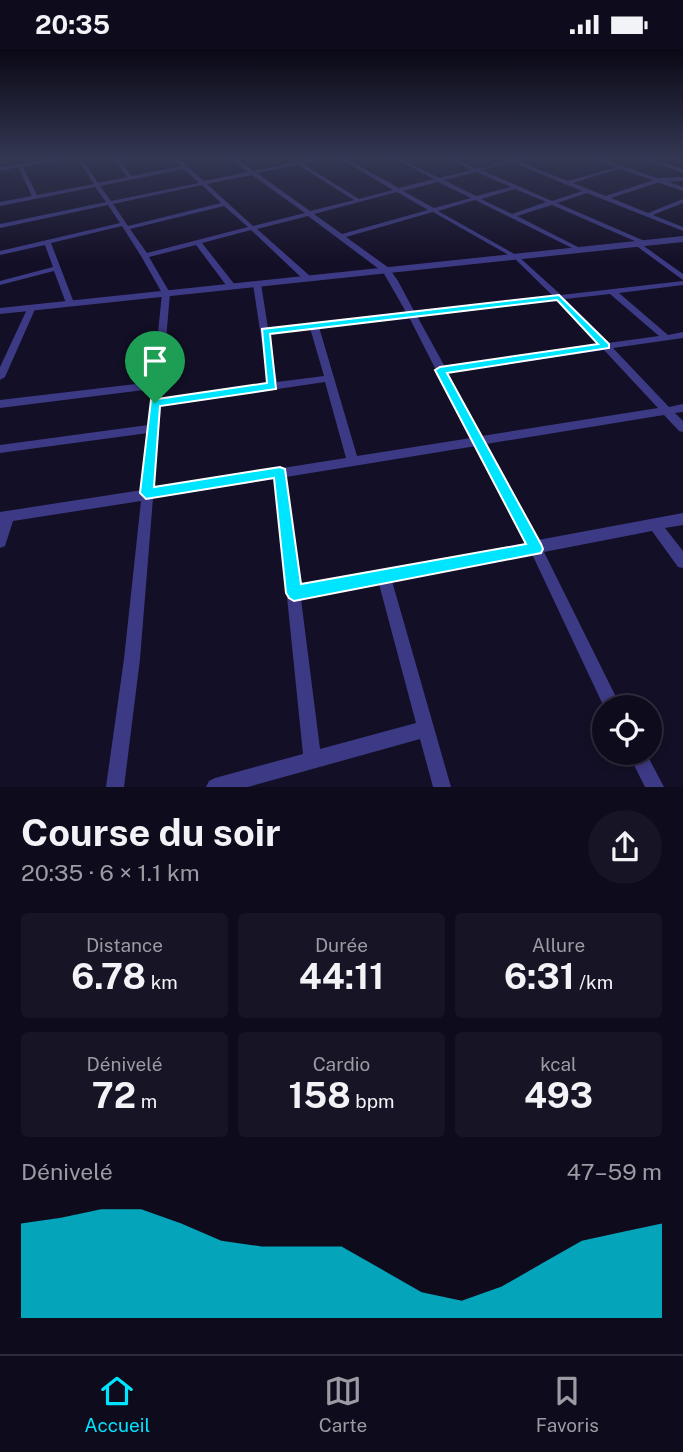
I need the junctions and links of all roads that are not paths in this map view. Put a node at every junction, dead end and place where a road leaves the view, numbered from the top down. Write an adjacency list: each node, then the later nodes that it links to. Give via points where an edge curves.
1 (32, 192): 16 (street)
2 (58, 192): 16 (street)
3 (101, 192): 21 (street)
4 (158, 192): 21 (street)
5 (213, 192): 24 (street)
6 (280, 192): 26 (street)
7 (345, 192): 19 (street)
8 (391, 192): 19 (street)
9 (404, 192): 25 (street)
10 (465, 192): 17 (street)
11 (496, 192): 17 (street)
12 (528, 192): 22 (street)
13 (583, 192): 22 (street)
14 (591, 192): 18 (street)
15 (622, 192): 18 (street)
16 (34, 197): 23 (street)
17 (476, 198): 25 (street); 28 (street)
18 (606, 198): 27 (street)
19 (359, 201): 26 (street)
20 (683, 201): 27 (street)
21 (108, 203): 29 (street); 30 (street)
22 (551, 203): 28 (street); 37 (street)
23 (0, 204)
24 (226, 204): 30 (street); 31 (street)
25 (434, 210): 33 (street); 41 (street)
26 (310, 213): 31 (street); 33 (street)
27 (648, 215): 32 (street)
28 (511, 216): 38 (street)
29 (0, 225)
30 (124, 226): 35 (street); 40 (street)
31 (253, 229): 36 (street); 44 (street)
32 (683, 229)
33 (341, 236): 43 (street)
34 (683, 239): 37 (street)
35 (47, 242): 39 (street); 42 (street)
36 (198, 243): 40 (street); 48 (street)
37 (641, 243): 38 (street); 45 (street)
38 (580, 250): 41 (street)
39 (0, 253)
40 (145, 256): 50 (street)
41 (516, 257): 43 (street); 51 (street)
42 (57, 268): 46 (street); 52 (street)
43 (386, 270): 44 (street); 55 (street)
44 (307, 278): 47 (street)
45 (683, 280): 49 (street)
46 (0, 283)
47 (257, 284): 48 (street); 57 (street)
48 (232, 287): 50 (street)
49 (612, 291): 51 (street); 59 (street)
50 (166, 293): 52 (street); 64 (street)
51 (559, 297): 55 (street); 60 (street)
52 (70, 303): 53 (street)
53 (32, 307): 54 (street); 62 (street)
54 (0, 311)
55 (411, 314): 56 (street); 61 (street)
56 (314, 326): 57 (street); 63 (street)
57 (265, 331): 65 (street)
58 (683, 335): 59 (street)
59 (665, 337): 60 (street)
60 (606, 346): 61 (street); 69 (street)
61 (440, 370): 72 (street)
62 (0, 377)
63 (329, 378): 65 (street); 74 (street)
64 (157, 385): 66 (street); 67 (street)
65 (273, 386): 66 (street)
66 (155, 403): 70 (street)
67 (0, 404)
68 (683, 408): 69 (street)
69 (666, 410): 71 (street); 72 (street)
70 (153, 428): 73 (street); 76 (street)
71 (683, 428)
72 (478, 441): 74 (street); 81 (street)
73 (0, 449)
74 (353, 461): 75 (street)
75 (280, 472): 76 (street); 84 (street)
76 (146, 493): 77 (street); 89 (street)
77 (4, 518): 80 (street)
78 (683, 519): 79 (street)
79 (655, 525): 81 (street); 82 (street)
80 (0, 542)
81 (536, 549): 83 (street); 85 (street)
82 (683, 562)
83 (384, 577): 84 (street); 86 (street)
84 (294, 593): 87 (street)
85 (607, 695)
86 (427, 729): 87 (street); 91 (street)
87 (312, 759): 90 (street)
88 (643, 765): 92 (street)
89 (115, 787)
90 (215, 787)
91 (442, 787)
92 (655, 787)

